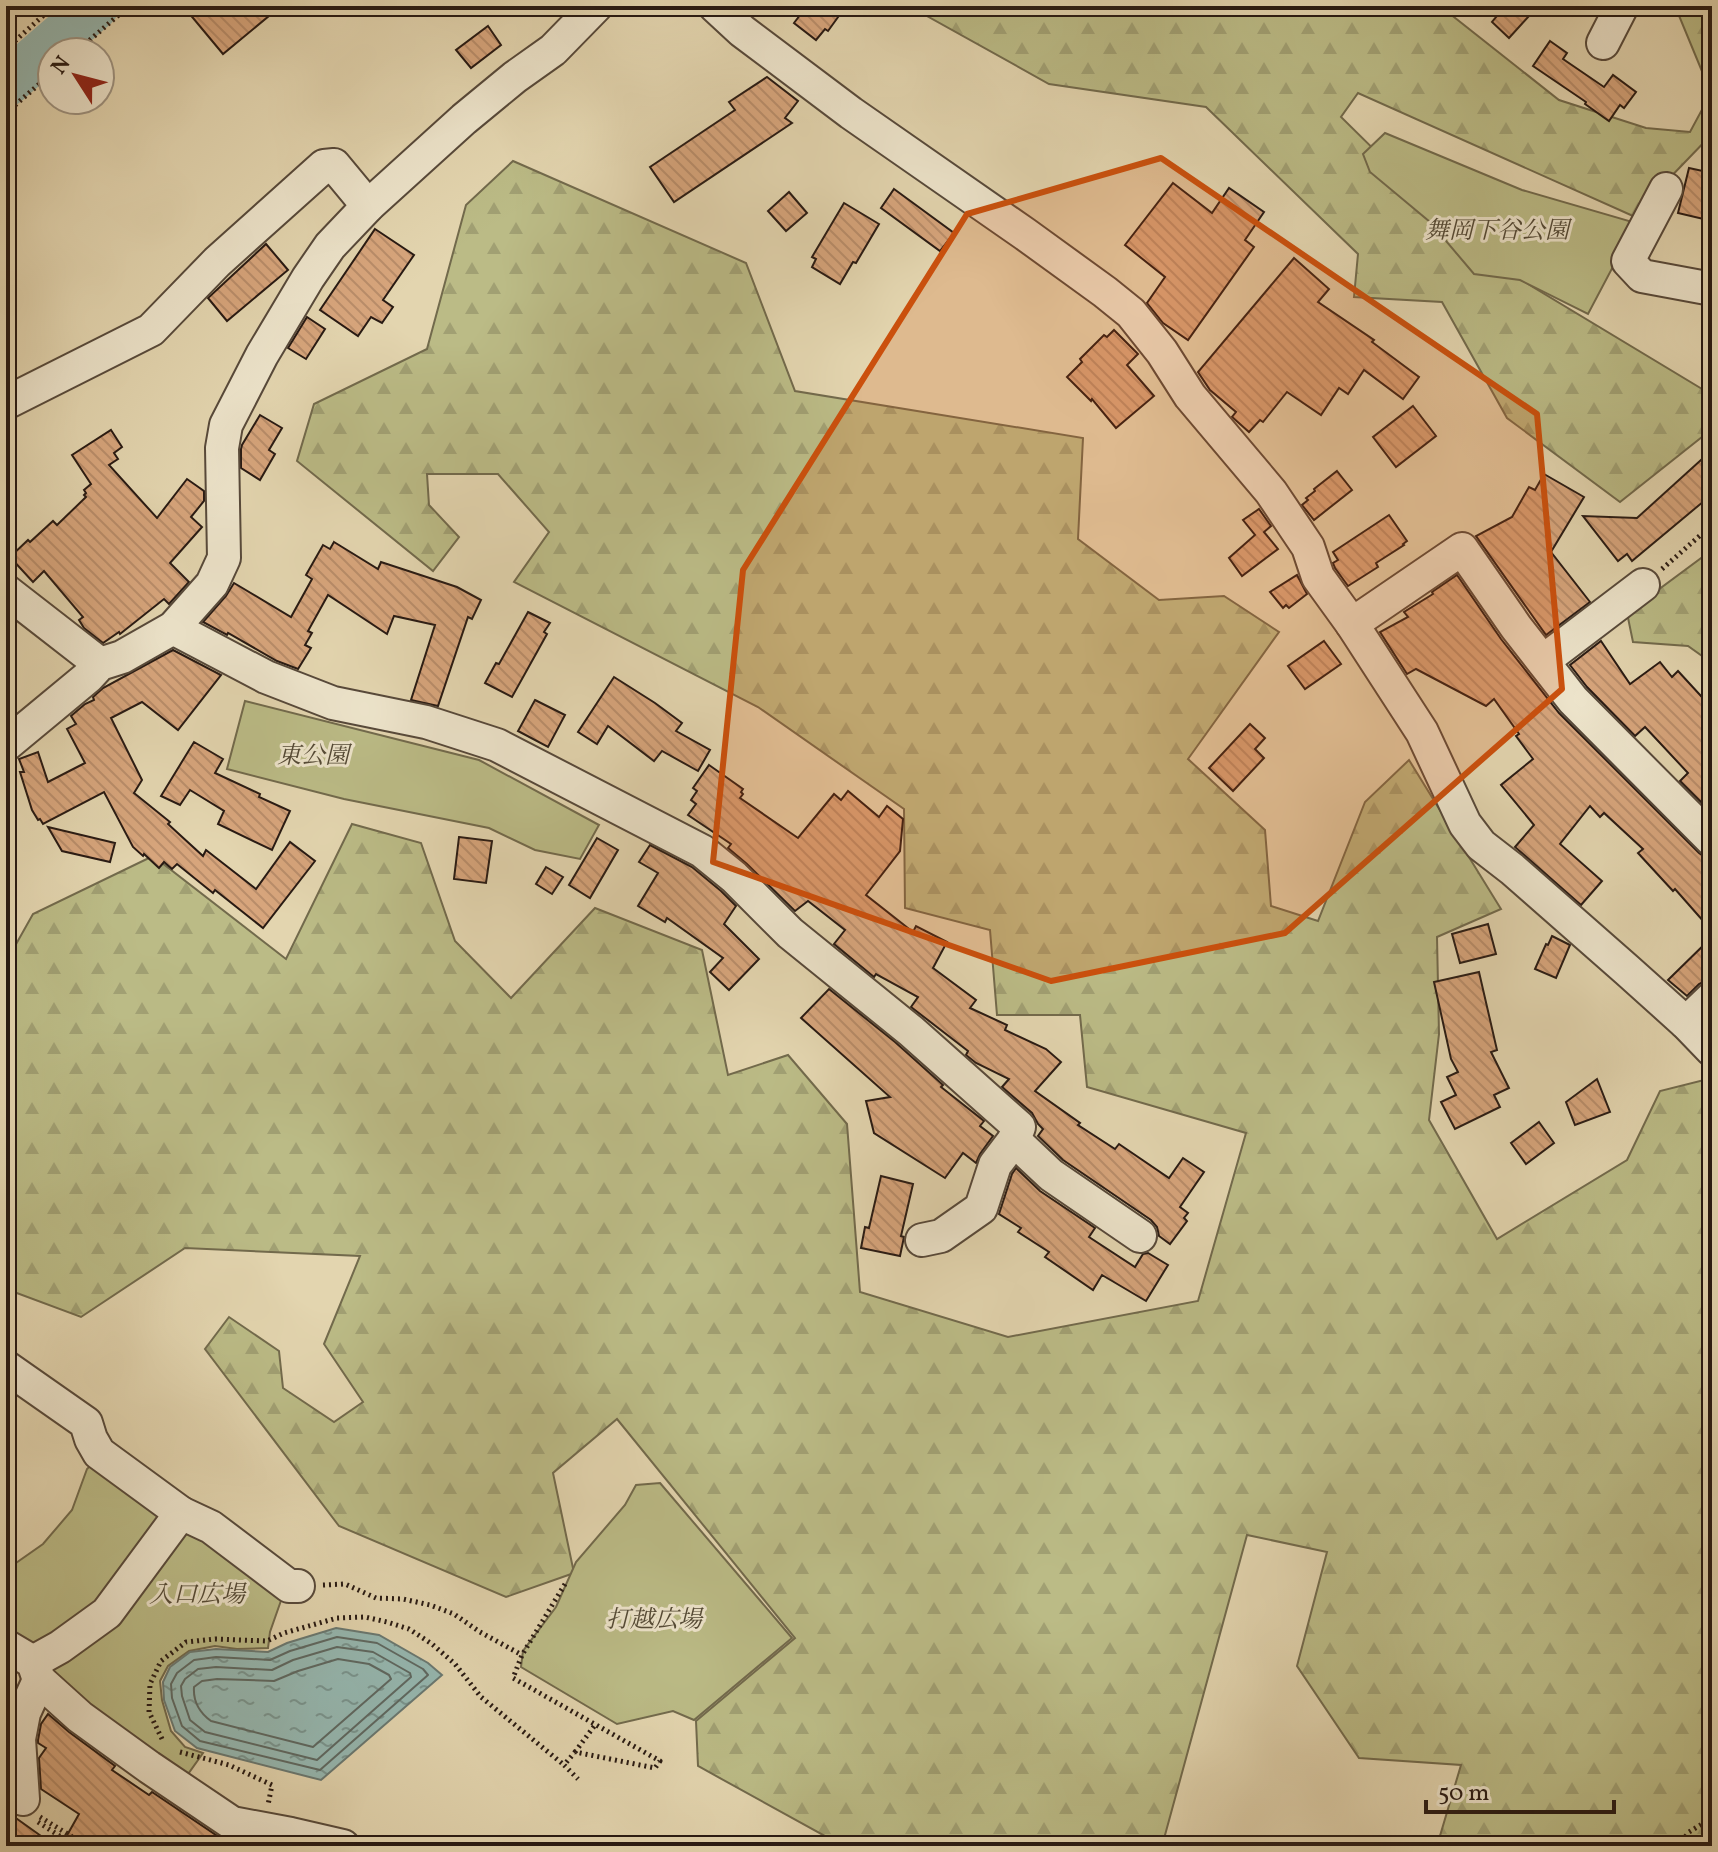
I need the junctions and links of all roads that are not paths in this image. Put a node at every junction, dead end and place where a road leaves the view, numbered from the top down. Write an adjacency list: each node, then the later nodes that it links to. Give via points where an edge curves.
1 (596, 6): 6 (street, via 553,50 464,119)
2 (715, 6): 11 (street, via 851,113 1131,313 1190,396 1271,492 1308,547 1318,577)
3 (1622, 6): 4 (street)
4 (1603, 43)
5 (1666, 189): 7 (street, via 1628,261 1642,276)
6 (368, 206): 8 (street, via 334,165 324,166 151,330); 12 (street, via 308,278 226,425 224,558 212,584)
7 (1712, 289)
8 (6, 403)
9 (1643, 585): 13 (street)
10 (6, 591): 14 (street)
11 (1352, 624): 13 (street, via 1462,549); 18 (street, via 1422,732 1465,824 1481,845)
12 (173, 628): 14 (street); 20 (street, via 266,677 333,703 426,722 497,745 702,851 790,933 1019,1127)
13 (1543, 661): 16 (street, via 1573,700)
14 (100, 664): 15 (street)
15 (6, 745)
16 (1712, 840)
17 (1712, 998): 18 (street)
18 (1686, 1023): 19 (street)
19 (1712, 1050)
20 (1014, 1140): 21 (street, via 1051,1175); 22 (street, via 995,1165 981,1208 941,1236)
21 (1140, 1236)
22 (922, 1240)
23 (6, 1367): 24 (street, via 86,1423 99,1453)
24 (181, 1513): 25 (street, via 211,1527 289,1586); 27 (street, via 107,1613)
25 (298, 1586)
26 (6, 1646): 27 (street)
27 (36, 1671): 28 (street, via 19,1739); 29 (street, via 80,1717 232,1823)
28 (23, 1799)
29 (343, 1846)

